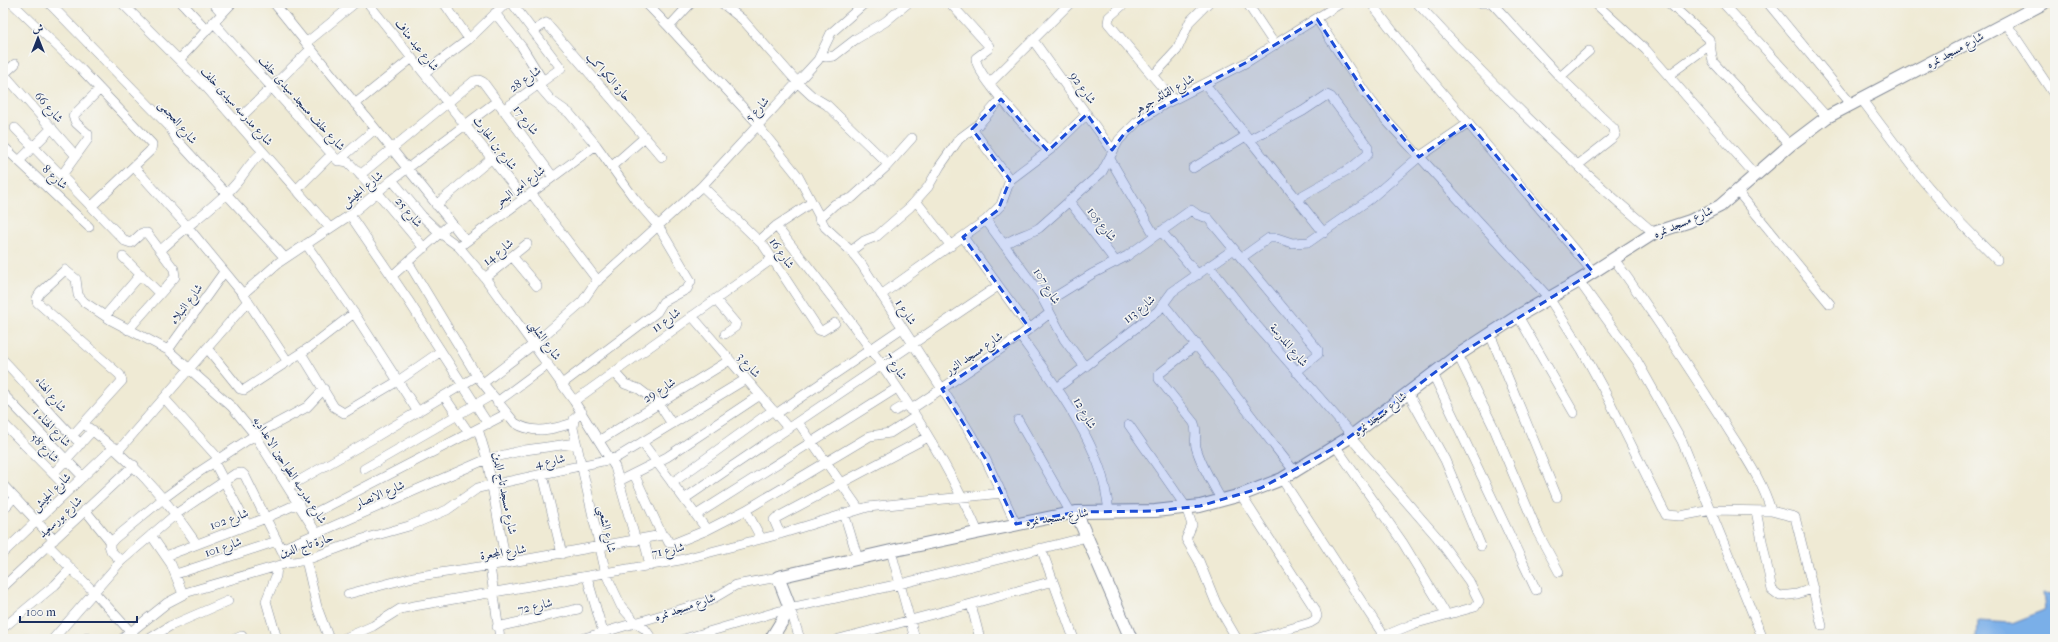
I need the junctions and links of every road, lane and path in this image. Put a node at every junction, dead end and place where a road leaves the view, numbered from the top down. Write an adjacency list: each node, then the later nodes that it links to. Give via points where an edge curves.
1 (12, 3): 62 (street)
2 (49, 3): 114 (street, شارع العجمى, via 169,126 176,140)
3 (122, 3): 50 (street, شارع مدرسه سيدى خلف)
4 (182, 3): 40 (street)
5 (213, 3): 34 (street)
6 (232, 3): 34 (street)
7 (274, 3): 46 (street)
8 (355, 3): 46 (street)
9 (368, 3): 49 (street, شارع عبد مناف)
10 (444, 3): 42 (street)
11 (506, 3): 35 (street)
12 (512, 3): 41 (street)
13 (646, 3): 39 (street, شارع 1)
14 (692, 3): 39 (street)
15 (722, 3): 58 (street, via 743,20)
16 (864, 3): 48 (street, شارع 5, via 831,33)
17 (908, 3): 48 (street, via 834,56)
18 (950, 3): 59 (street, via 989,46 975,60)
19 (1070, 3): 43 (street)
20 (1125, 3): 55 (street, via 1108,17 1108,22)
21 (1208, 3): 55 (street, via 1190,21 1177,50)
22 (1247, 3): 44 (street)
23 (1341, 3): 36 (street, شارع القائد جوهر)
24 (1371, 3): 74 (street)
25 (1417, 3): 99 (street, via 1469,60)
26 (1479, 3): 27 (street)
27 (1486, 3)
28 (1492, 3): 56 (street)
29 (1595, 3): 54 (street)
30 (1669, 3): 45 (street, via 1705,34)
31 (1723, 3): 72 (street)
32 (1768, 3): 68 (street)
33 (2044, 3): 38 (street, شارع مسجد نمره)
34 (222, 13): 37 (street)
35 (495, 13): 42 (street); 57 (street, via 522,47)
36 (1317, 19): 44 (street, شارع القائد جوهر); 95 (street, via 1385,119)
37 (213, 22): 40 (street); 61 (street, شارع خلف مسجد سيدى خلف)
38 (2006, 23): 63 (street); 68 (street, شارع مسجد نمره)
39 (669, 27): 76 (street, شارع 1)
40 (206, 29): 50 (street)
41 (534, 30): 57 (street, شارع 28, via 561,68); 81 (street, حارة الكواكب, via 546,24)
42 (469, 39): 52 (street)
43 (1033, 40): 59 (street); 71 (street, شارع 92)
44 (1275, 44): 60 (street, شارع القائد جوهر)
45 (1711, 44): 54 (street); 84 (street, via 1710,55 1713,62)
46 (309, 46): 61 (street); 69 (street)
47 (1589, 51): 56 (street)
48 (822, 55): 58 (street, شارع 5)
49 (412, 58): 52 (street, شارع عبد مناف); 69 (street)
50 (179, 60): 73 (street, شارع مدرسه سيدى خلف)
51 (15, 64): 53 (street)
52 (424, 73): 67 (street, شارع عبد مناف)
53 (4, 74): 78 (street, شارع 66)
54 (1669, 75): 106 (street)
55 (1153, 76): 65 (street)
56 (1560, 77): 99 (street, via 1613,126 1615,132 1611,139)
57 (541, 83): 70 (street, شارع 28); 85 (street, via 552,101 569,113)
58 (798, 83): 76 (street, شارع 5); 98 (street, via 827,105)
59 (990, 83): 64 (street)
60 (1204, 84): 65 (street, شارع القائد جوهر); 83 (street)
61 (272, 87): 73 (street); 93 (street, شارع خلف مسجد سيدى خلف)
62 (100, 89): 92 (street, via 73,116 89,136); 100 (street, via 152,144 151,150)
63 (2055, 96)
64 (1001, 99): 80 (street); 89 (street)
65 (1174, 100): 91 (street, شارع القائد جوهر, via 1137,122 1119,140)
66 (496, 101): 67 (street, شارع 17, via 483,82 478,80); 70 (street, شارع 17); 75 (street, شارع الجيش)
67 (448, 102): 75 (street, شارع بن الحارث); 88 (street)
68 (1857, 102): 72 (street, شارع مسجد نمره); 153 (street, via 1949,211)
69 (355, 104): 79 (street)
70 (503, 110): 107 (street, شارع 17)
71 (1087, 114): 89 (street); 91 (street, شارع 92)
72 (1828, 117): 84 (street, شارع مسجد نمره)
73 (236, 122): 90 (street, شارع مدرسه سيدى خلف)
74 (1469, 123): 95 (street); 158 (street)
75 (466, 124): 96 (street, شارع بن الحارث); 102 (street, شارع الجيش)
76 (759, 125): 110 (street, شارع 5); 119 (street, شارع 1, via 798,176)
77 (15, 128): 87 (street)
78 (52, 128): 87 (street); 92 (street, شارع 66)
79 (375, 129): 88 (street); 93 (street)
80 (972, 129): 109 (street); 117 (street, via 959,139 928,188)
81 (645, 137): 94 (street, حارة الكواكب); 101 (street)
82 (912, 138): 98 (street)
83 (1247, 138): 103 (street); 116 (street); 116 (street, via 1303,112 1327,95 1331,97 1368,147 1368,154 1351,168)
84 (1790, 144): 106 (street, شارع مسجد نمره)
85 (596, 145): 101 (street); 107 (street, شارع امير البحر)
86 (3, 146): 97 (street, شارع 8)
87 (34, 146): 97 (street); 104 (street)
88 (392, 149): 102 (street); 105 (street)
89 (1048, 150): 109 (street)
90 (262, 153): 111 (street, شارع مدرسه سيدى خلف); 114 (street, via 254,159 240,180)
91 (1111, 155): 118 (street, شارع القائد جوهر, via 1102,172); 132 (street, شارع 92)
92 (76, 156): 104 (street)
93 (335, 157): 105 (street, شارع خلف مسجد سيدى خلف, via 347,161); 111 (street)
94 (662, 157)
95 (1419, 157): 133 (street, via 1370,199); 170 (street)
96 (492, 158): 115 (street, شارع بن الحارث); 120 (street)
97 (19, 161): 128 (street, شارع 8)
98 (888, 164): 123 (street, via 852,198 835,204)
99 (1578, 165): 134 (street)
100 (134, 167): 121 (street); 126 (street)
101 (612, 167): 129 (street)
102 (408, 168): 108 (street, شارع الجيش); 120 (street)
103 (1193, 168)
104 (62, 175): 121 (street)
105 (360, 175): 112 (street, شارع خلف مسجد سيدى خلف)
106 (1756, 176): 113 (street, شارع مسجد نمره)
107 (553, 177): 115 (street, شارع امير البحر)
108 (392, 180): 112 (street, شارع الجيش); 131 (street, شارع الشلبى)
109 (1010, 180): 124 (street, via 1001,205)
110 (702, 186): 129 (street, شارع 5); 137 (street, شارع 16)
111 (296, 190): 130 (street, شارع مدرسه سيدى خلف)
112 (377, 192): 122 (street, شارع الجيش); 143 (street, شارع 25)
113 (1738, 192): 134 (street, شارع مسجد نمره, via 1706,214); 173 (street)
114 (226, 194): 126 (street); 149 (street, شارع العجمى)
115 (528, 196): 136 (street, شارع امير البحر); 163 (street, شارع بن الحارث)
116 (1298, 198): 133 (street)
117 (916, 200): 141 (street); 146 (street, via 877,236)
118 (1069, 201): 140 (street, شارع القائد جوهر, via 1039,228 1013,238); 155 (street, شارع 105)
119 (811, 203): 123 (street, شارع 1); 127 (street)
120 (436, 204): 125 (street)
121 (92, 206): 145 (street, via 127,242 132,242 142,233 147,233)
122 (350, 215): 130 (street, شارع الجيش); 161 (street)
123 (819, 219): 146 (street, شارع 1)
124 (986, 220): 135 (street); 140 (street, شارع 107)
125 (451, 223): 131 (street); 136 (street)
126 (187, 226): 145 (street); 157 (street)
127 (776, 226): 137 (street); 192 (street, شارع 7)
128 (89, 227)
129 (659, 227): 163 (street, شارع 5); 209 (street, via 690,277 689,286 663,302 657,312)
130 (330, 228): 138 (street, شارع الجيش)
131 (440, 233): 142 (street, شارع الشلبى); 143 (street)
132 (1158, 233): 144 (street, via 1192,211 1208,218); 155 (street); 160 (street, شارع 92)
133 (1324, 233): 150 (street, via 1303,244 1269,238)
134 (1654, 233): 152 (street, شارع مسجد نمره)
135 (963, 237): 141 (street); 166 (street)
136 (466, 241): 142 (street, شارع امير البحر)
137 (759, 241): 151 (street, شارع 16)
138 (306, 244): 149 (street, شارع الجيش); 175 (street)
139 (527, 244): 147 (street, شارع 14)
140 (1004, 245): 172 (street, شارع 107)
141 (951, 246): 168 (street)
142 (458, 247): 162 (street, شارع الشلبى)
143 (424, 248): 154 (street)
144 (1234, 249): 150 (street); 156 (street, شارع 113)
145 (160, 250): 167 (street, via 174,269 175,275)
146 (850, 251): 168 (street, شارع 1)
147 (512, 256): 162 (street, شارع 14); 165 (street)
148 (123, 257): 159 (street)
149 (284, 258): 169 (street, شارع الجيش)
150 (1241, 258): 204 (street, via 1318,350 1318,354)
151 (772, 259): 171 (street, شارع 11); 180 (street, شارع 16, via 820,330)
152 (1614, 259): 158 (street, شارع مسجد نمره); 295 (street, via 1656,317 1736,442)
153 (1997, 260)
154 (408, 262): 161 (street); 207 (street)
155 (1116, 262): 172 (street)
156 (1210, 267): 160 (street, شارع 113); 204 (street, شارع المدرسة)
157 (224, 272): 169 (street); 191 (street, شارع النبلاء)
158 (1593, 272): 164 (street, شارع مسجد نمره)
159 (141, 274): 167 (street); 177 (street)
160 (1198, 275): 174 (street, شارع 113, via 1172,292)
161 (392, 276): 193 (street)
162 (485, 278): 188 (street, شارع الشلبى)
163 (598, 281): 188 (street, شارع 5, via 582,302)
164 (1579, 281): 170 (street, شارع مسجد نمره); 292 (street, via 1637,361 1654,390 1682,441)
165 (537, 286)
166 (998, 286): 182 (street); 187 (street)
167 (160, 294): 183 (street)
168 (881, 295): 181 (street, شارع 1)
169 (245, 298): 190 (street, شارع الجيش); 198 (street)
170 (1550, 298): 179 (street, شارع مسجد نمره); 292 (street, via 1606,394 1664,512 1673,516)
171 (715, 299): 178 (street, شارع 11); 184 (street, via 736,324)
172 (1045, 303): 176 (street, شارع 107)
173 (1830, 304)
174 (1164, 305): 189 (street); 201 (street, شارع 113)
175 (354, 313): 194 (street); 208 (street)
176 (1050, 313): 182 (street, شارع مسجد النور); 201 (street, شارع 107, via 1064,339)
177 (105, 316): 183 (street, شارع مدرسه الطواحين الاعداديه); 236 (street, شارع مدرسه الطواحين الاعداديه, via 80,299 76,279 64,270 37,298 37,302 122,379)
178 (692, 316): 197 (street, شارع 3); 203 (street, شارع 11)
179 (1518, 316): 185 (street, شارع مسجد نمره); 229 (street)
180 (835, 323)
181 (902, 328): 187 (street, شارع 1); 192 (street)
182 (1030, 329): 186 (street, شارع مسجد النور)
183 (128, 330): 191 (street, شارع مدرسه الطواحين الاعداديه)
184 (725, 334)
185 (1490, 334): 195 (street, شارع مسجد نمره); 281 (street)
186 (1020, 336): 212 (street, شارع 12); 214 (street, شارع مسجد النور)
187 (912, 343): 200 (street); 214 (street, شارع 1)
188 (534, 344): 199 (street, شارع الشلبى); 207 (street, شارع 5)
189 (1197, 344): 264 (street, via 1223,382); 285 (street, via 1159,374 1159,379 1194,423 1197,431 1197,451)
190 (207, 348): 198 (street, via 242,390); 202 (street, شارع الجيش)
191 (168, 350): 202 (street, شارع مدرسه الطواحين الاعداديه)
192 (870, 350): 200 (street, شارع 7); 228 (street)
193 (441, 351): 208 (street); 210 (street)
194 (301, 353): 198 (street); 213 (street)
195 (1458, 355): 205 (street, شارع مسجد نمره); 334 (street, via 1493,426 1538,533)
196 (3, 360): 245 (street, شارع الهناء, via 23,379 51,415)
197 (730, 360): 206 (street, شارع 3); 222 (street, شارع 29)
198 (288, 362)
199 (548, 364): 209 (street, شارع الشلبى); 220 (street)
200 (881, 364): 211 (street, شارع 7); 233 (street)
201 (1085, 367): 212 (street, شارع 113)
202 (190, 368): 219 (street, شارع الجيش); 244 (street, شارع مدرسه الطواحين الاعداديه, via 232,407)
203 (614, 372): 221 (street, شارع 11); 222 (street, via 625,384 639,389)
204 (1296, 372): 246 (street, شارع المدرسة)
205 (1433, 374): 215 (street, شارع مسجد نمره); 343 (street)
206 (746, 379): 217 (street, شارع 3); 238 (street, شارع 4)
207 (480, 380): 210 (street, شارع 5); 220 (street)
208 (398, 381): 213 (street, via 344,413 337,410); 226 (street)
209 (562, 384): 221 (street, شارع الشلبى)
210 (462, 385): 218 (street, شارع 5); 223 (street)
211 (897, 388): 224 (street, شارع 7); 251 (street)
212 (1057, 388): 293 (street, شارع 12, via 1096,458 1104,482)
213 (324, 389): 244 (street, via 307,407)
214 (942, 389): 224 (street, شارع مسجد النور); 278 (street, شارع 1, via 985,458)
215 (1408, 393): 246 (street, شارع مسجد نمره); 318 (street, via 1445,460)
216 (3, 394): 256 (street, شارع الهناء 1)
217 (760, 395): 228 (street, شارع 3); 259 (street)
218 (444, 396): 226 (street, شارع 5); 231 (street)
219 (164, 398): 254 (street, شارع الجيش); 257 (street)
220 (494, 399): 223 (street); 230 (street)
221 (574, 401): 227 (street, شارع الشلبى)
222 (659, 404): 238 (street); 248 (street, شارع 29)
223 (474, 405): 231 (street); 237 (street)
224 (911, 410): 225 (street); 247 (street, شارع 7); 260 (street, via 890,432 870,436)
225 (895, 411)
226 (418, 412): 276 (street, شارع 5)
227 (582, 412): 235 (street, via 576,416); 248 (street, شارع الشلبى)
228 (775, 412): 241 (street, شارع 3); 272 (street)
229 (1574, 413)
230 (506, 414): 235 (street, via 515,423 530,429 547,430); 237 (street)
231 (458, 416): 243 (street); 263 (street)
232 (1018, 420): 296 (street)
233 (798, 422): 241 (street); 251 (street)
234 (3, 423): 265 (street, شارع 58, via 24,451)
235 (573, 423): 250 (street, شارع الشعبى)
236 (84, 424): 242 (street); 245 (street)
237 (488, 424): 240 (street)
238 (672, 424): 249 (street, شارع 4)
239 (1129, 425): 287 (street)
240 (478, 429): 243 (street); 255 (street, شارع مسجد تاج الدين)
241 (789, 429): 284 (street)
242 (93, 430): 252 (street); 254 (street)
243 (470, 433): 300 (street)
244 (255, 435): 257 (street); 276 (street, شارع مدرسه الطواحين الاعداديه)
245 (72, 436): 252 (street, شارع الهناء)
246 (1351, 436): 253 (street, شارع مسجد نمره); 352 (street, شارع المدرسة, via 1437,537 1478,597 1478,605)
247 (928, 437): 275 (street); 280 (street, شارع 7)
248 (600, 440): 258 (street, شارع الشلبى)
249 (642, 442): 258 (street, شارع 4); 259 (street)
250 (576, 443): 255 (street, شارع الانصار, via 525,450); 262 (street, شارع الشعبى)
251 (812, 443): 260 (street); 299 (street)
252 (80, 444): 256 (street)
253 (1336, 447): 264 (street, شارع مسجد نمره); 352 (street, via 1403,542)
254 (116, 449): 261 (street); 268 (street, شارع الجيش)
255 (488, 459): 274 (street, شارع مسجد تاج الدين); 307 (street, شارع الانصار)
256 (66, 460): 265 (street); 268 (street, شارع الهناء 1)
257 (216, 460): 270 (street); 283 (street)
258 (612, 460): 262 (street, شارع 4); 271 (street, شارع الشلبى)
259 (658, 463): 266 (street); 272 (street)
260 (827, 463): 275 (street); 291 (street)
261 (134, 465): 283 (street); 290 (street, شارع بورسعيد)
262 (581, 467): 267 (street, شارع 4); 319 (street, شارع الشعبى)
263 (364, 469)
264 (1295, 472): 269 (street, شارع مسجد نمره)
265 (53, 474): 277 (street, شارع 58)
266 (634, 474): 271 (street); 310 (street)
267 (543, 475): 274 (street, شارع 4); 323 (street)
268 (83, 477): 277 (street, شارع الجيش)
269 (1282, 479): 279 (street, شارع مسجد نمره); 360 (street)
270 (224, 480): 297 (street); 301 (street, via 242,473); 304 (street)
271 (621, 480): 313 (street, شارع الشلبى)
272 (672, 483): 284 (street)
273 (3, 484): 282 (street)
274 (492, 484): 326 (street, حارة تاج الدين, via 471,492 453,506 430,518); 329 (street, شارع مسجد تاج الدين)
275 (842, 484): 288 (street); 308 (street, via 775,519)
276 (288, 487): 286 (street, شارع مدرسه الطواحين الاعداديه)
277 (69, 490): 302 (street, شارع الجيش)
278 (1002, 493): 280 (street, شارع 71); 303 (street, شارع 1)
279 (1241, 495): 285 (street, شارع مسجد نمره); 380 (street, via 1317,614 1317,618 1310,623)
280 (962, 497): 288 (street, شارع 71); 306 (street, شارع 7)
281 (1557, 497)
282 (14, 498): 289 (street); 302 (street)
283 (164, 498): 297 (street); 315 (street)
284 (684, 499): 299 (street)
285 (1222, 501): 287 (street, شارع مسجد نمره)
286 (299, 504): 300 (street, شارع مدرسه الطواحين الاعداديه); 301 (street, شارع 102)
287 (1186, 507): 293 (street, شارع مسجد نمره, via 1155,511); 379 (street, via 1192,525 1186,539 1199,561 1216,603)
288 (859, 509): 298 (street, شارع 71)
289 (3, 510)
290 (85, 510): 314 (street, شارع بورسعيد); 315 (street)
291 (746, 510): 305 (street); 312 (street)
292 (1712, 510): 294 (street); 381 (street)
293 (1109, 511): 296 (street, شارع مسجد نمره)
294 (1756, 511): 295 (street); 342 (street, via 1772,590 1780,596)
295 (1771, 511): 342 (street, via 1795,517)
296 (1073, 512): 303 (street, شارع مسجد نمره); 311 (street)
297 (176, 514): 309 (street); 316 (street)
298 (844, 514): 308 (street, شارع 71); 325 (street)
299 (696, 515): 305 (street)
300 (307, 517): 307 (street, شارع مدرسه الطواحين الاعداديه)
301 (266, 518): 304 (street, شارع 102); 317 (street)
302 (37, 521): 314 (street); 322 (street, شارع الجيش)
303 (1016, 524): 306 (street, شارع مسجد نمره)
304 (247, 525): 316 (street, شارع 102)
305 (707, 530): 310 (street, via 675,543 669,543 666,537)
306 (978, 532): 321 (street, شارع مسجد نمره)
307 (317, 534): 317 (street, شارع الانصار)
308 (780, 534): 312 (street, شارع 71)
309 (151, 535): 324 (street); 327 (street)
310 (662, 536): 313 (street, شارع المجعرة)
311 (1086, 537): 320 (street); 378 (street)
312 (761, 538): 332 (street, شارع 71)
313 (640, 540): 319 (street, شارع المجعرة); 332 (street, شارع الشلبى)
314 (51, 542): 333 (street); 341 (street, شارع بورسعيد)
315 (111, 542): 327 (street, via 110,548)
316 (196, 543): 324 (street, شارع 102)
317 (279, 545): 328 (street); 335 (street, شارع 101)
318 (1480, 546)
319 (599, 548): 323 (street, شارع المجعرة); 336 (street, شارع الشعبى)
320 (1041, 548): 339 (street); 340 (street)
321 (892, 551): 325 (street, شارع مسجد نمره); 340 (street)
322 (3, 553)
323 (562, 554): 329 (street, شارع المجعرة)
324 (166, 556): 335 (street)
325 (858, 559): 338 (street, شارع مسجد نمره)
326 (306, 560): 328 (street, حارة تاج الدين); 361 (street)
327 (121, 561): 344 (street)
328 (288, 563): 330 (street, حارة تاج الدين)
329 (506, 564): 331 (street, شارع المجعرة)
330 (277, 566): 346 (street, حارة تاج الدين); 367 (street, via 276,576 266,601)
331 (490, 566): 345 (street); 347 (street, شارع المجعرة, via 413,577)
332 (650, 566): 336 (street, شارع 71)
333 (72, 568): 344 (street); 357 (street)
334 (1558, 572)
335 (176, 574): 346 (street)
336 (606, 574): 337 (street, شارع 71); 354 (street, شارع الشعبى, via 621,606)
337 (587, 577): 345 (street, شارع 71); 359 (street)
338 (778, 577): 350 (street); 354 (street, شارع مسجد نمره, via 736,585 709,601)
339 (1053, 581): 349 (street); 377 (street)
340 (900, 584): 350 (street); 353 (street)
341 (3, 587)
342 (1814, 588): 355 (street)
343 (1536, 590)
344 (94, 592): 358 (street); 363 (street)
345 (493, 593): 356 (street); 368 (street, شارع 71, via 400,609 373,626)
346 (183, 594): 358 (street, حارة تاج الدين, via 167,603)
347 (348, 594)
348 (228, 601): 366 (street, via 170,626)
349 (971, 604): 353 (street); 376 (street)
350 (790, 608): 371 (street); 372 (street); 373 (street)
351 (578, 609): 356 (street, شارع 72)
352 (1446, 614): 360 (street)
353 (910, 620): 374 (street); 375 (street)
354 (636, 623): 359 (street, شارع مسجد نمره); 362 (street, شارع الشعبى, via 645,629)
355 (1822, 626)
356 (497, 627): 369 (street)
357 (3, 628)
358 (130, 632): 364 (street, حارة تاج الدين); 365 (street)
359 (603, 632): 370 (street, شارع مسجد نمره)
360 (1380, 637)
361 (327, 638)
362 (650, 638)
363 (53, 639)
364 (122, 639)
365 (136, 639)
366 (148, 639)
367 (277, 639)
368 (343, 639)
369 (500, 639)
370 (581, 639)
371 (684, 639)
372 (771, 639)
373 (800, 639)
374 (839, 639)
375 (916, 639)
376 (980, 639)
377 (1074, 639)
378 (1131, 639)
379 (1237, 639)
380 (1255, 639)
381 (1764, 639)

